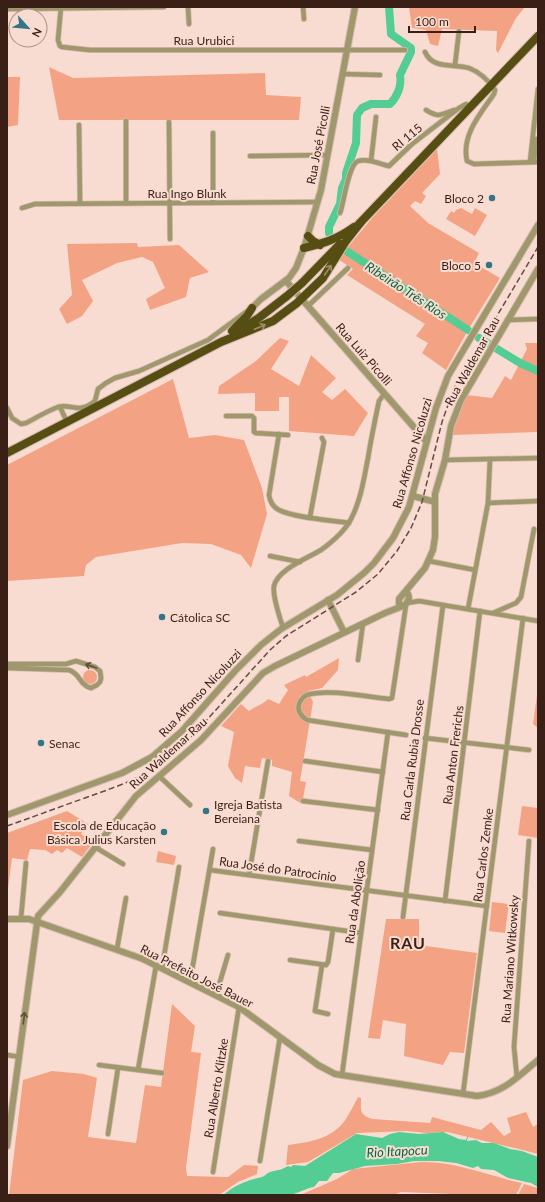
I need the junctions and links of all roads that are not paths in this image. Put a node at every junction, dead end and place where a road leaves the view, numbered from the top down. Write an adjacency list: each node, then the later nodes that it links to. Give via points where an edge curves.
1 (164, 7): 5 (street)
2 (188, 7): 8 (street)
3 (303, 7): 7 (street)
4 (355, 7): 12 (street, Rua José Picolli)
5 (61, 8): 6 (street); 12 (street, Rua Urubici, via 58,40 62,48)
6 (7, 9)
7 (304, 19)
8 (190, 24)
9 (459, 31): 14 (street)
10 (538, 36): 17 (highway)
11 (406, 50): 12 (street, Rua Urubici)
12 (347, 51): 15 (street, Rua José Picolli)
13 (425, 52): 14 (street, via 435,63)
14 (455, 65): 17 (street, via 476,71)
15 (342, 74): 16 (street); 28 (street, Rua José Picolli)
16 (380, 75)
17 (492, 85): 19 (highway); 31 (street, via 494,94 476,121 467,141 467,160 474,164)
18 (538, 89): 31 (street)
19 (471, 107): 20 (street, via 466,104); 39 (highway)
20 (459, 108): 21 (street, via 438,116); 30 (street, RI 115, via 412,144 389,166)
21 (426, 110)
22 (376, 117): 30 (street)
23 (126, 121): 35 (street)
24 (169, 122): 36 (street)
25 (79, 125): 34 (street)
26 (213, 132): 32 (street)
27 (536, 139): 31 (street)
28 (327, 155): 29 (street); 33 (street, Rua José Picolli)
29 (250, 156)
30 (371, 161): 38 (street, RI 115, via 359,161 353,165)
31 (534, 162)
32 (213, 202): 33 (street, Rua Ingo Blunk); 36 (street, Rua Ingo Blunk)
33 (318, 202): 41 (street, Rua José Picolli)
34 (80, 203): 35 (street, Rua Ingo Blunk); 37 (street, Rua Ingo Blunk, via 35,204)
35 (126, 203): 36 (street, Rua Ingo Blunk)
36 (169, 203): 42 (street)
37 (22, 208)
38 (340, 213)
39 (361, 222): 43 (highway); 49 (highway, one-way to 39, via 326,274); 55 (highway, bridge, via 288,296)
40 (538, 225): 65 (street, Rua Affonso Nicoluzzi, via 448,376)
41 (308, 236): 43 (highway); 44 (street, Rua José Picolli)
42 (170, 239)
43 (320, 245): 44 (highway)
44 (304, 248): 48 (street, Rua José Picolli, via 296,268)
45 (348, 268): 50 (street)
46 (538, 269): 47 (street, Rua Waldemar Rau)
47 (536, 276): 53 (street, Rua Waldemar Rau)
48 (286, 281): 49 (street, Rua Luiz Picolli); 51 (street)
49 (302, 298): 50 (street, Rua Luiz Picolli); 55 (highway, one-way to 49, via 274,321)
50 (308, 306): 56 (street, Rua Luiz Picolli)
51 (252, 308): 54 (street); 55 (highway)
52 (538, 319): 53 (street)
53 (507, 320): 69 (street, Rua Waldemar Rau, via 457,410)
54 (217, 335): 55 (street); 57 (street, via 197,346 106,383 95,394)
55 (222, 342): 57 (highway)
56 (384, 394): 65 (street, Rua Luiz Picolli); 75 (street, via 379,401 359,497)
57 (97, 402): 58 (street, via 79,408); 61 (highway)
58 (60, 407): 59 (street, via 21,424 12,418); 61 (street)
59 (7, 408)
60 (226, 416): 62 (street, via 252,416 254,432)
61 (67, 422): 66 (highway)
62 (279, 434): 63 (street); 74 (street, via 269,495 272,504 279,510)
63 (288, 435)
64 (322, 438): 74 (street, via 324,442)
65 (426, 441): 70 (street, Rua Affonso Nicoluzzi)
66 (7, 454)
67 (538, 458): 68 (street)
68 (490, 459): 69 (street); 73 (street)
69 (445, 460): 71 (street, Rua Waldemar Rau)
70 (413, 496): 71 (street); 83 (street, Rua Affonso Nicoluzzi, via 399,529 384,552 364,573)
71 (434, 502): 78 (street, Rua Waldemar Rau, via 435,541)
72 (538, 502): 73 (street)
73 (488, 503): 80 (street)
74 (310, 517): 75 (street)
75 (348, 523): 79 (street, via 323,548)
76 (534, 529): 89 (street, via 520,599)
77 (270, 556): 79 (street)
78 (429, 561): 80 (street); 81 (street, Rua Waldemar Rau)
79 (300, 562): 93 (street, via 279,578 274,586)
80 (475, 570): 87 (street)
81 (408, 595): 84 (street); 85 (street, Rua Waldemar Rau)
82 (273, 598): 93 (street)
83 (328, 600): 93 (street, Rua Affonso Nicoluzzi); 94 (street)
84 (419, 601): 85 (street); 86 (street)
85 (403, 604): 92 (street, Rua Waldemar Rau); 98 (street, via 392,698 339,693 309,694 303,697 300,703 300,713 306,720)
86 (442, 605): 87 (street); 100 (street, Rua Carla Rubia Drosse)
87 (468, 609): 88 (street)
88 (480, 611): 89 (street); 101 (street, Rua Anton Frerichs)
89 (492, 613): 90 (street)
90 (523, 618): 91 (street); 102 (street, Rua Carlos Zemke)
91 (538, 621)
92 (363, 623): 94 (street, Rua Waldemar Rau); 95 (street)
93 (282, 629): 111 (street, Rua Affonso Nicoluzzi, via 251,655 182,731 152,757 122,772)
94 (344, 632): 107 (street, Rua Waldemar Rau, via 263,673 201,740)
95 (358, 660)
96 (7, 664): 97 (street, one-way to 96, via 69,670 76,673 84,685 91,688 102,678 98,669 76,661 66,664)
97 (7, 668)
98 (388, 732): 99 (street); 106 (street, Rua da Abolição)
99 (406, 735)
100 (425, 738): 101 (street); 123 (street, Rua Carla Rubia Drosse)
101 (464, 741): 102 (street); 125 (street, Rua Anton Frerichs)
102 (507, 746): 103 (street); 126 (street, Rua Carlos Zemke)
103 (529, 750)
104 (268, 761): 121 (street)
105 (305, 761): 106 (street)
106 (383, 772): 110 (street, Rua da Abolição)
107 (159, 776): 109 (street); 114 (street, Rua Waldemar Rau, via 136,796)
108 (303, 801): 110 (street)
109 (190, 805)
110 (378, 810): 116 (street, Rua da Abolição)
111 (7, 815)
112 (299, 841): 116 (street)
113 (529, 841): 152 (street, Rua Mariano Witkowsky, via 514,1047)
114 (95, 847): 118 (street); 131 (street, Rua Waldemar Rau)
115 (213, 849): 120 (street)
116 (372, 850): 122 (street, Rua da Abolição)
117 (26, 863): 129 (street)
118 (123, 864)
119 (179, 867): 138 (street)
120 (210, 870): 121 (street, Rua José do Patrocinio); 139 (street)
121 (249, 875): 122 (street, Rua José do Patrocinio)
122 (367, 891): 123 (street, Rua José do Patrocinio); 133 (street, Rua da Abolição)
123 (405, 896): 125 (street, Rua José do Patrocinio); 128 (street, Rua Carla Rubia Drosse)
124 (126, 898): 134 (street)
125 (445, 901): 126 (street, Rua José do Patrocinio)
126 (487, 906): 153 (street, Rua Carlos Zemke)
127 (220, 913): 132 (street)
128 (403, 917)
129 (21, 918): 130 (street, Rua Prefeito José Bauer); 131 (street, Rua Prefeito José Bauer)
130 (7, 919)
131 (36, 921): 134 (street, Rua Prefeito José Bauer); 145 (street, one-way to 131)
132 (333, 929): 133 (street); 137 (street, via 328,962)
133 (361, 933): 151 (street, Rua da Abolição)
134 (117, 949): 138 (street, Rua Prefeito José Bauer)
135 (228, 955): 140 (street)
136 (290, 960): 137 (street)
137 (322, 965): 142 (street, via 315,1011)
138 (159, 967): 139 (street, Rua Prefeito José Bauer); 149 (street)
139 (190, 982): 140 (street, Rua Prefeito José Bauer)
140 (216, 995): 141 (street, Rua Prefeito José Bauer)
141 (239, 1007): 143 (street, Rua Prefeito José Bauer); 157 (street, Rua Alberto Klitzke)
142 (328, 1014)
143 (280, 1037): 151 (street, Rua Prefeito José Bauer, via 324,1069); 156 (street)
144 (7, 1055): 145 (street)
145 (20, 1057): 155 (street)
146 (538, 1060): 152 (street, Rua Prefeito José Bauer)
147 (99, 1065): 148 (street)
148 (118, 1068): 149 (street); 154 (street)
149 (138, 1070): 150 (street)
150 (162, 1073)
151 (342, 1075): 153 (street, Rua Prefeito José Bauer)
152 (517, 1078): 153 (street, Rua Prefeito José Bauer, via 494,1092 477,1096)
153 (463, 1094)
154 (108, 1134)
155 (7, 1146)
156 (260, 1161)
157 (213, 1172)

